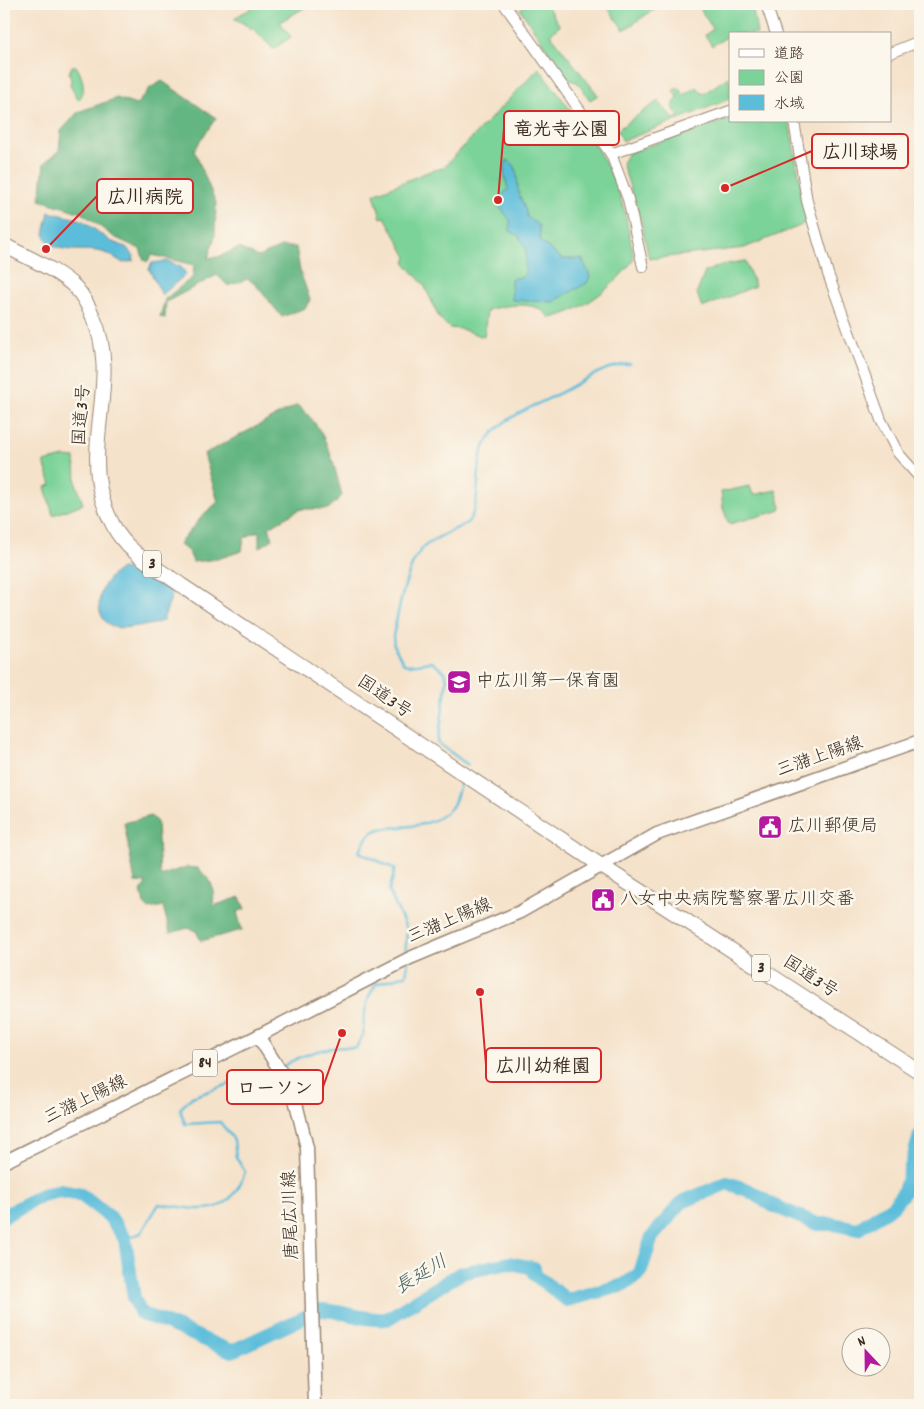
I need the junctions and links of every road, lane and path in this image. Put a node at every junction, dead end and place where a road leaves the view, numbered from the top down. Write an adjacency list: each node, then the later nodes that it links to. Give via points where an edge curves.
1 (504, 4): 8 (street)
2 (766, 4): 3 (street)
3 (775, 32)
4 (920, 41): 5 (street)
5 (892, 52)
6 (729, 111): 8 (street)
7 (794, 122): 11 (street, via 813,230 831,283 885,428 898,452)
8 (611, 154): 10 (street, via 628,199)
9 (4, 246): 13 (highway, 国道3号 / 3, via 62,277 76,289 99,331 105,362 98,478 113,527 133,551)
10 (643, 267)
11 (920, 478)
12 (920, 741): 13 (main road, 三潴上陽線 / 84, via 657,834)
13 (600, 864): 14 (main road, 三潴上陽線 / 84, via 569,886 520,912 407,960); 15 (highway, 国道3号 / 3)
14 (258, 1036): 16 (main road, 三潴上陽線 / 84); 17 (main road, 唐尾広川線, via 293,1091 307,1148)
15 (920, 1072)
16 (4, 1162)
17 (315, 1405)

